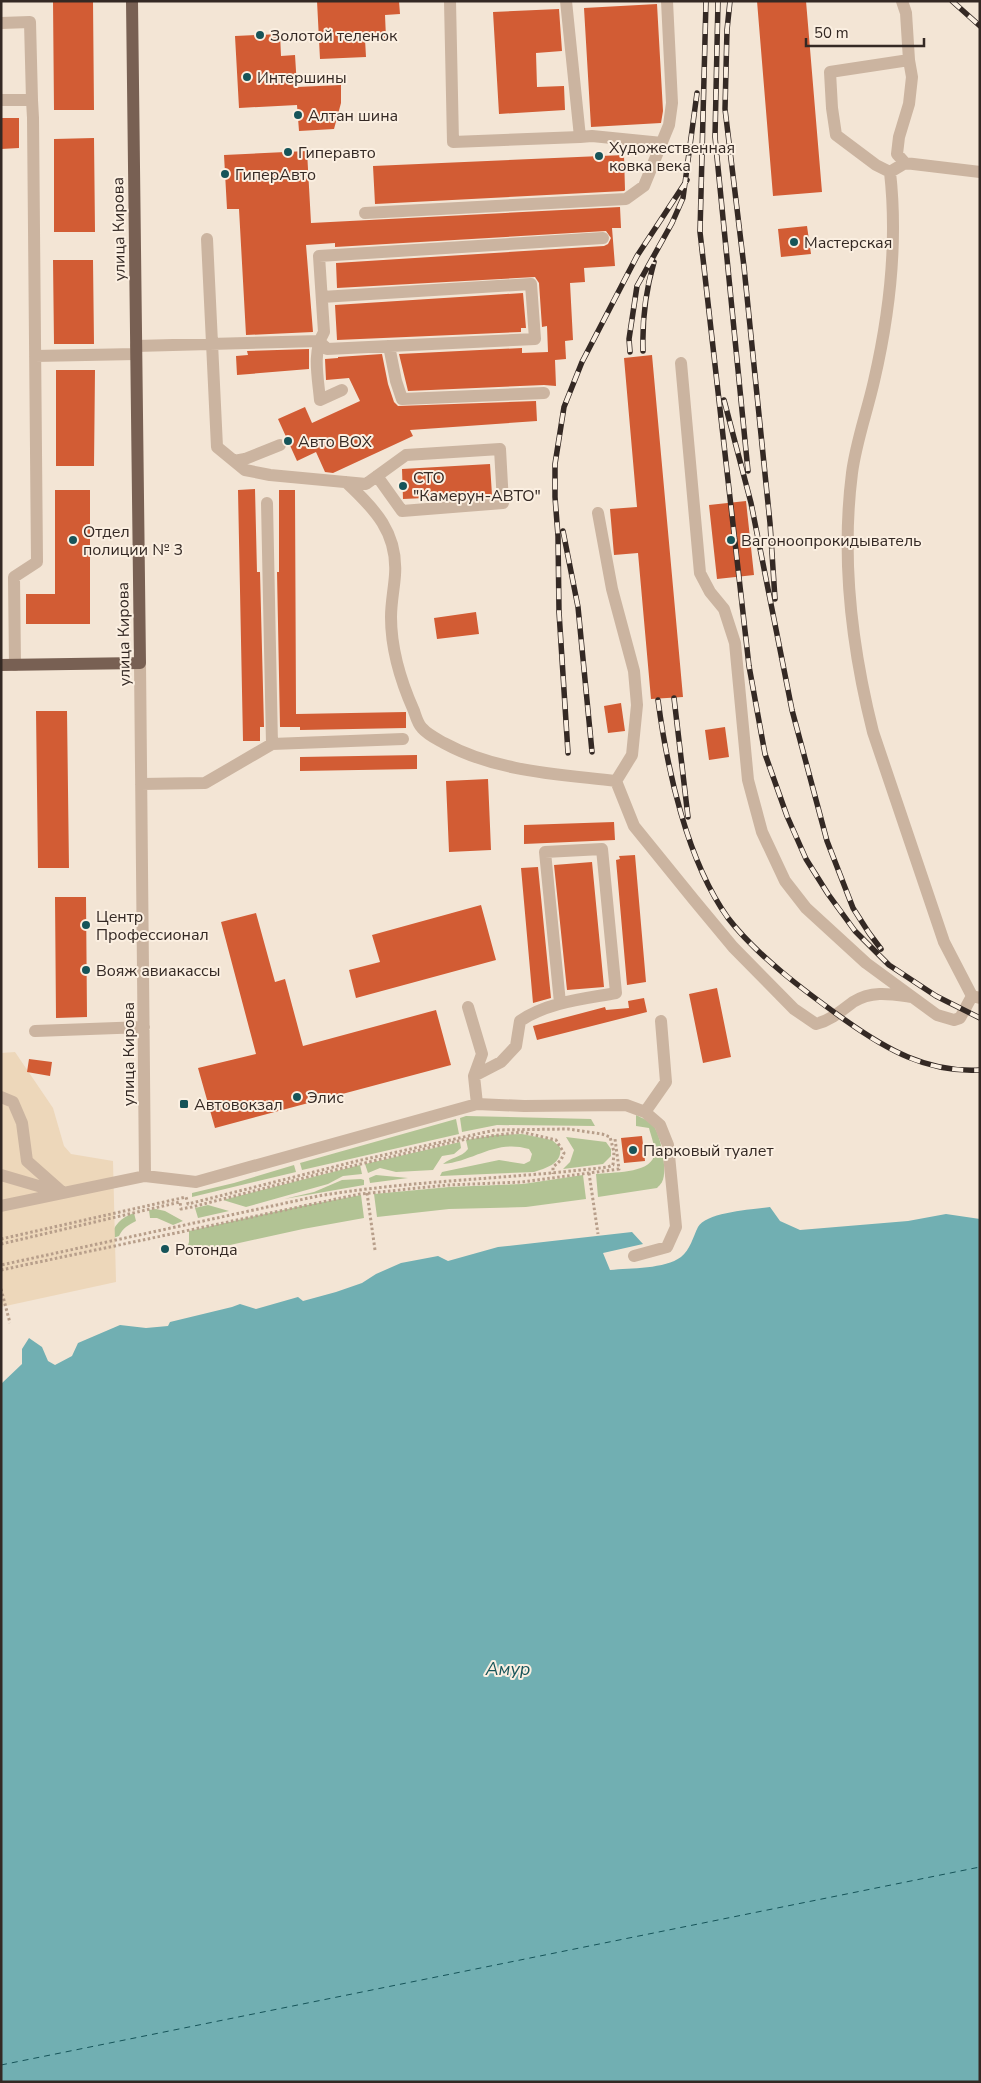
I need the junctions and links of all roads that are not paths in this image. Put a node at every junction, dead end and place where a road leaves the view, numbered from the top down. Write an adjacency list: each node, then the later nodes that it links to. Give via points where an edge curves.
1 (132, 1): 22 (main road, улица Кирова)
2 (450, 1): 10 (street, via 453,142)
3 (566, 1): 10 (street)
4 (667, 1): 11 (street, via 672,103)
5 (902, 1): 7 (street, via 906,13)
6 (1, 23): 9 (street, via 30,22)
7 (909, 60): 12 (street, via 912,77 897,154); 13 (street, via 830,72 836,136)
8 (1, 100): 9 (street)
9 (32, 100): 23 (street)
10 (580, 137): 11 (street)
11 (662, 143): 15 (street, via 644,186 626,198)
12 (905, 163): 13 (street); 14 (street)
13 (890, 172): 41 (street, via 894,229 889,303 852,471 848,509 854,625 873,732 944,942)
14 (980, 172)
15 (365, 212)
16 (603, 238): 18 (street, via 319,256)
17 (207, 239): 20 (street)
18 (322, 297): 19 (street, via 324,332); 21 (street, via 531,284 535,339)
19 (319, 341): 20 (street); 21 (street, via 327,349); 25 (street, via 316,357 320,400)
20 (212, 344): 22 (street); 28 (street, via 217,447)
21 (390, 346): 26 (street, via 402,399)
22 (136, 350): 23 (street); 33 (main road, улица Кирова)
23 (35, 356): 34 (street, via 37,562 14,577)
24 (681, 362): 40 (street, via 700,573 724,609 735,643 748,780 762,832 785,881 806,908 866,963)
25 (342, 390)
26 (544, 392)
27 (280, 445): 28 (street)
28 (234, 461): 30 (street, via 253,472)
29 (377, 476): 29 (street, via 406,455 500,449 503,503 402,511); 30 (street, via 366,484)
30 (346, 482): 38 (street, via 385,524 392,543 395,575 392,634 403,688 421,728 456,750 494,763 528,771)
31 (267, 503): 37 (street)
32 (598, 513): 38 (street, via 612,589 634,671 637,706 632,755)
33 (140, 663): 34 (main road); 39 (street, улица Кирова)
34 (16, 664): 35 (main road)
35 (1, 665)
36 (403, 739): 37 (street)
37 (272, 744): 39 (street, via 205,783)
38 (616, 781): 40 (street, via 634,826 733,947 794,1009 816,1024 827,1021 871,994)
39 (141, 784): 45 (street, улица Кирова)
40 (912, 997): 41 (street, via 936,1015 954,1020 960,1018)
41 (976, 997)
42 (560, 1003): 42 (street, via 616,993 602,849 545,852); 47 (street, via 532,1012 520,1021 516,1046 501,1062)
43 (468, 1007): 47 (street, via 482,1054)
44 (661, 1021): 50 (street, via 666,1082)
45 (144, 1027): 46 (street); 52 (street, улица Кирова)
46 (35, 1031)
47 (474, 1076): 49 (street)
48 (1, 1097): 53 (street, via 12,1102 22,1123 27,1161)
49 (477, 1104): 50 (street, via 626,1105); 52 (street, via 196,1182)
50 (645, 1112): 55 (street, via 660,1125 668,1145 676,1227 667,1247)
51 (1, 1175): 53 (street)
52 (145, 1176): 53 (street)
53 (62, 1192): 54 (street)
54 (1, 1206)
55 (634, 1256)

